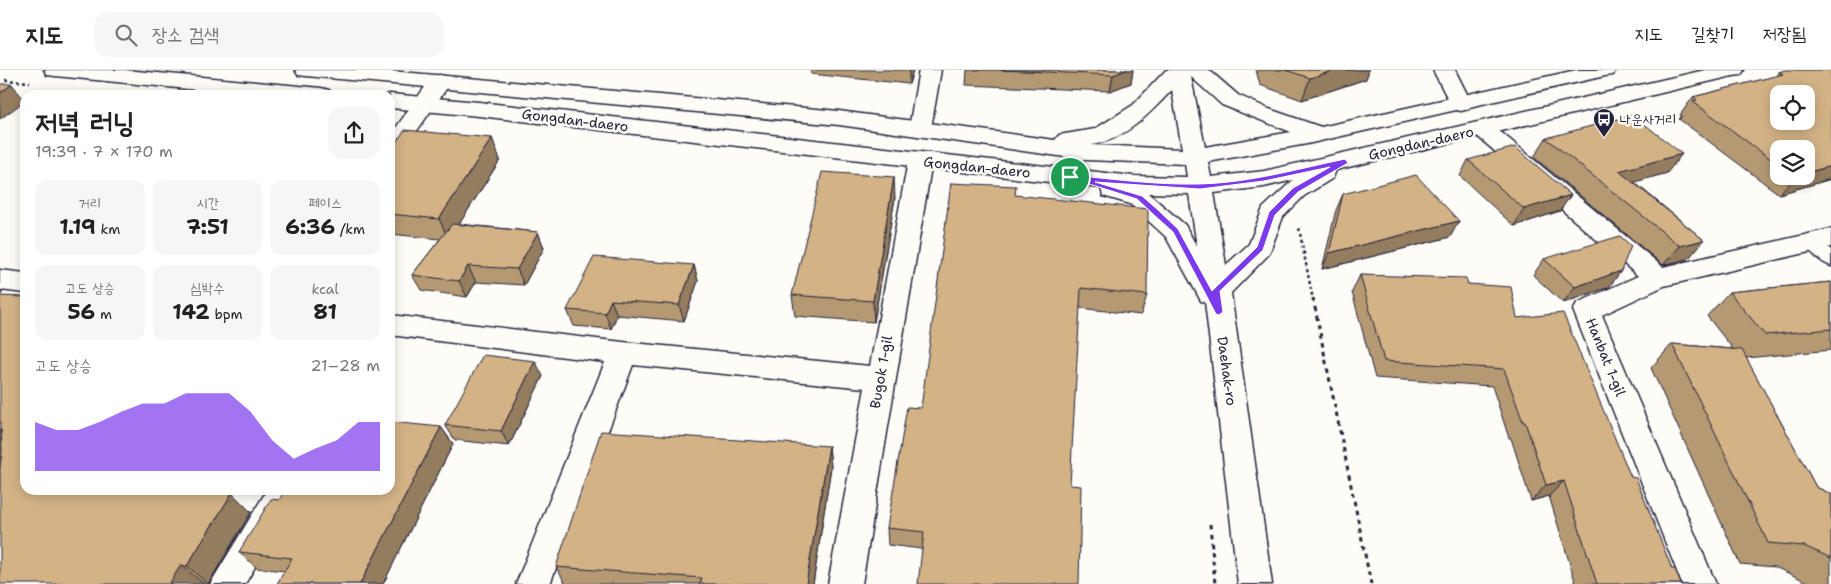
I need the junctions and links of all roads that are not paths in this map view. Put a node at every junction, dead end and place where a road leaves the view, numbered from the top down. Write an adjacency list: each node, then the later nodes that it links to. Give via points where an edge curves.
1 (55, 70): 10 (street)
2 (306, 70): 9 (street, Gongdan-daero)
3 (930, 70): 14 (street)
4 (1179, 70): 17 (street, via 1142,110 1101,136); 19 (street, Daehak-ro)
5 (1196, 70): 16 (street, via 1230,100)
6 (1444, 70): 13 (street)
7 (1605, 70): 13 (street, Gongdan-daero)
8 (1734, 70): 15 (street, Gongdan-daero)
9 (444, 76): 12 (street); 14 (street, Gongdan-daero)
10 (268, 90)
11 (395, 101): 12 (street, Gongdan-daero)
12 (426, 104): 18 (street); 20 (street, Gongdan-daero)
13 (1461, 104): 16 (street, Gongdan-daero)
14 (920, 128): 17 (street, Gongdan-daero)
15 (1483, 129): 21 (street, Gongdan-daero); 26 (street)
16 (1320, 134): 19 (street, Gongdan-daero)
17 (1037, 144): 19 (street, Gongdan-daero, via 1087,152)
18 (395, 146)
19 (1196, 156): 23 (street, Daehak-ro)
20 (920, 161): 22 (street, Gongdan-daero); 32 (street, Bugok 1-gil)
21 (1345, 161): 23 (street, Gongdan-daero, via 1264,179); 29 (street, via 1295,190 1272,214 1260,248)
22 (1070, 177): 23 (street, Gongdan-daero, via 1132,184); 29 (street, via 1139,198 1156,212 1176,231)
23 (1200, 186): 29 (street, Daehak-ro)
24 (1822, 240): 25 (lane); 26 (street, Hanbat 1-gil)
25 (1831, 260)
26 (1658, 278): 38 (street, Hanbat 1-gil, via 1587,310)
27 (0, 280): 28 (street)
28 (20, 282)
29 (1217, 301): 37 (street, Daehak-ro)
30 (395, 326): 31 (street)
31 (622, 353): 32 (street); 35 (street)
32 (880, 378): 36 (street, Bugok 1-gil)
33 (281, 495): 34 (street)
34 (227, 584)
35 (534, 584)
36 (844, 584)
37 (1255, 584)
38 (1700, 584)

